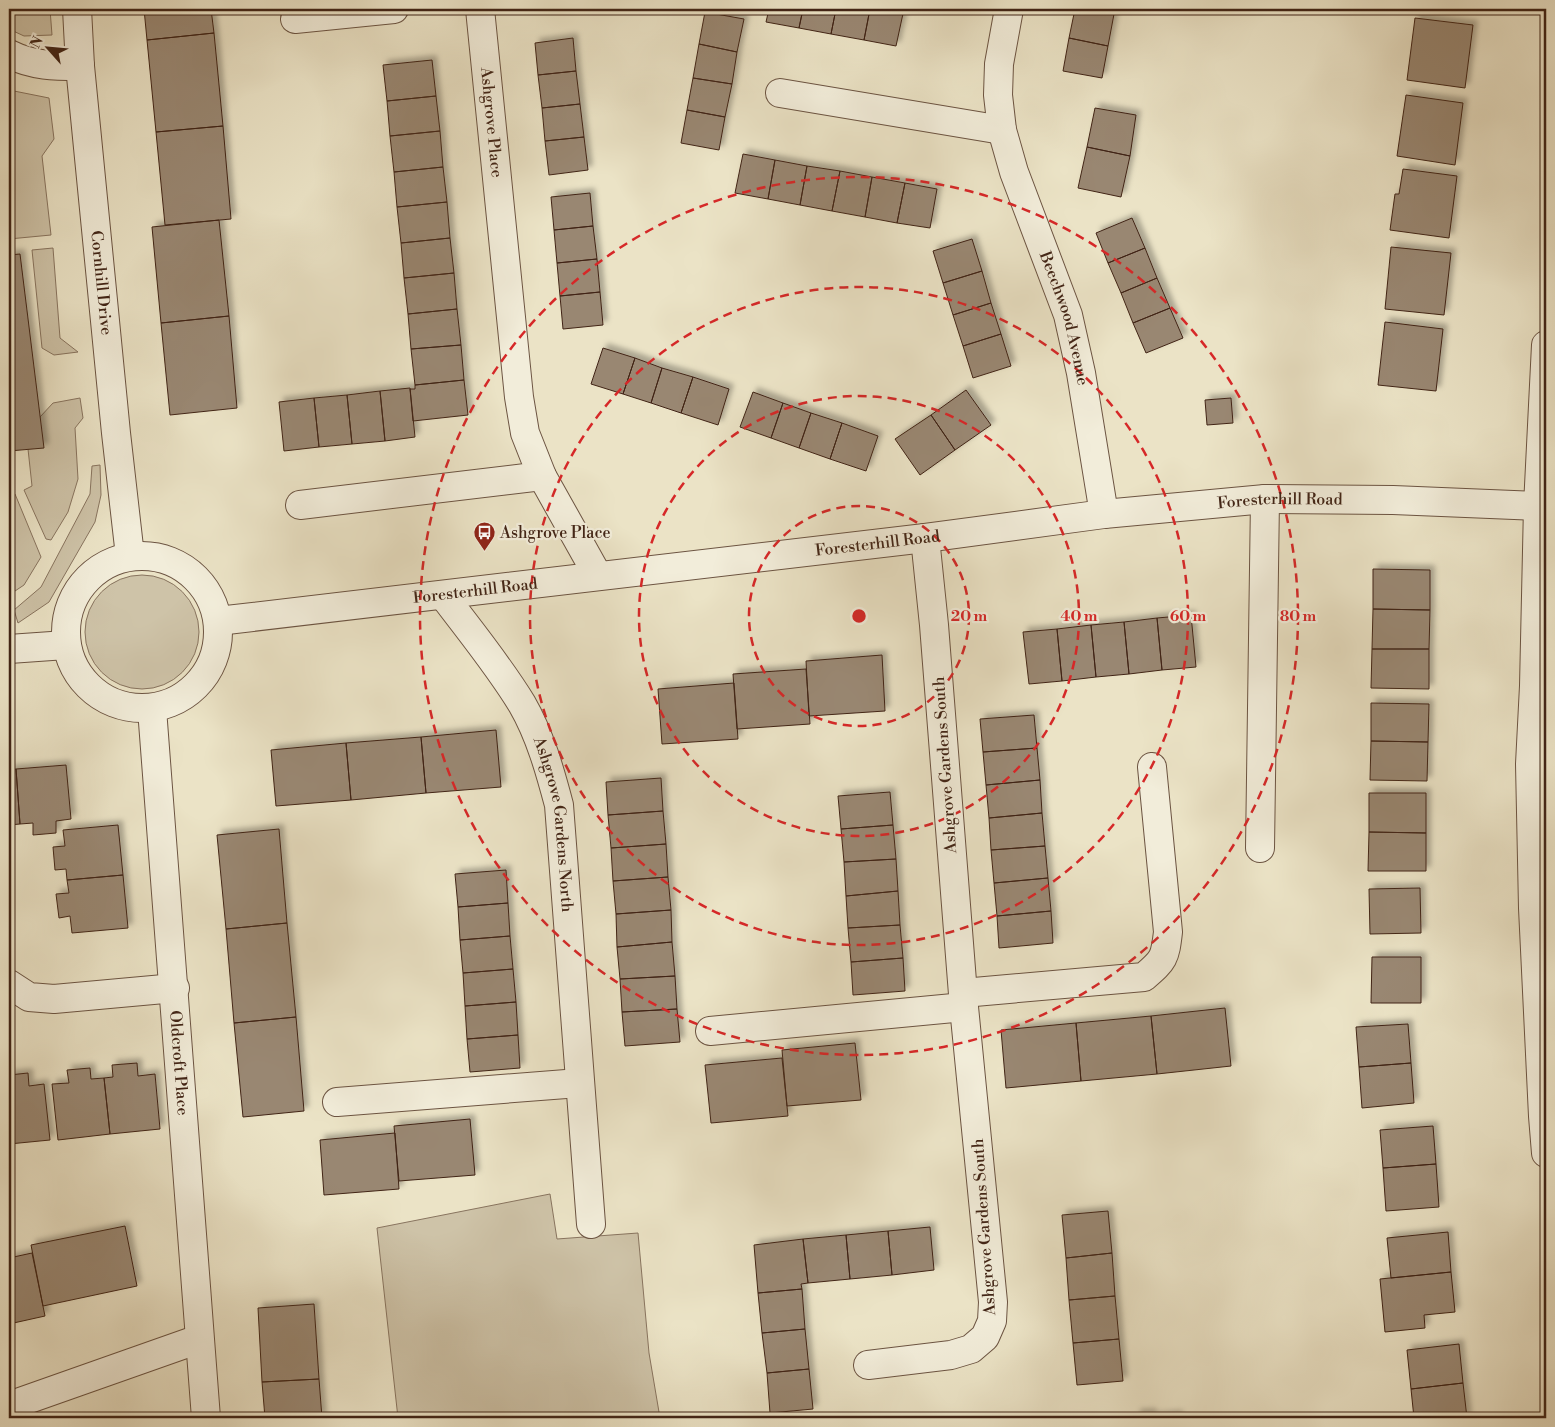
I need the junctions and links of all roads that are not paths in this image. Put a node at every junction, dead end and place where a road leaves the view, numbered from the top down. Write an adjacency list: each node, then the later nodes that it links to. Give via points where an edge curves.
1 (77, 9): 7 (street, Cornhill Drive)
2 (394, 9): 5 (street)
3 (480, 9): 11 (street, Ashgrove Place, via 520,397 525,433)
4 (1009, 9): 9 (street, Beechwood Avenue, via 999,64)
5 (295, 19)
6 (9, 54): 7 (street, via 52,67)
7 (80, 66): 17 (street, Cornhill Drive)
8 (780, 93): 9 (street)
9 (1002, 130): 15 (street, Beechwood Avenue, via 1014,172 1068,315)
10 (1546, 345): 14 (street)
11 (542, 476): 13 (street); 18 (street, Ashgrove Place)
12 (1265, 499): 14 (street, Foresterhill Road); 15 (street, Foresterhill Road); 26 (street)
13 (300, 505)
14 (1538, 506): 24 (street, via 1534,686)
15 (1104, 514): 16 (street, Foresterhill Road)
16 (925, 538): 18 (street, Foresterhill Road); 29 (street, Ashgrove Gardens South)
17 (130, 556): 20 (street, via 160,558 188,570 208,593); 21 (street, via 107,564 88,578 74,597 66,620)
18 (598, 576): 19 (street, Foresterhill Road)
19 (443, 595): 20 (street, Foresterhill Road); 31 (street, Ashgrove Gardens North, via 523,706 545,755 559,805)
20 (218, 621): 23 (street, via 216,652 203,679 180,699)
21 (66, 645): 22 (street); 23 (street, via 76,672 96,694 123,707)
22 (9, 649)
23 (152, 709): 28 (street, Oldcroft Place)
24 (1538, 764): 33 (street, via 1534,918)
25 (1152, 767): 29 (street, via 1168,932 1166,953 1158,965 1144,977)
26 (1260, 848)
27 (9, 984): 28 (street, via 29,997 54,999)
28 (174, 988): 35 (street, Oldcroft Place)
29 (963, 1000): 30 (street); 36 (street, Ashgrove Gardens South, via 993,1302 992,1321 985,1336 971,1349 951,1355)
30 (710, 1031)
31 (579, 1083): 32 (street); 34 (street, Ashgrove Gardens North)
32 (337, 1102)
33 (1546, 1153)
34 (591, 1224)
35 (200, 1339): 37 (street); 38 (street, Oldcroft Place)
36 (868, 1365)
37 (9, 1406)
38 (206, 1418)

